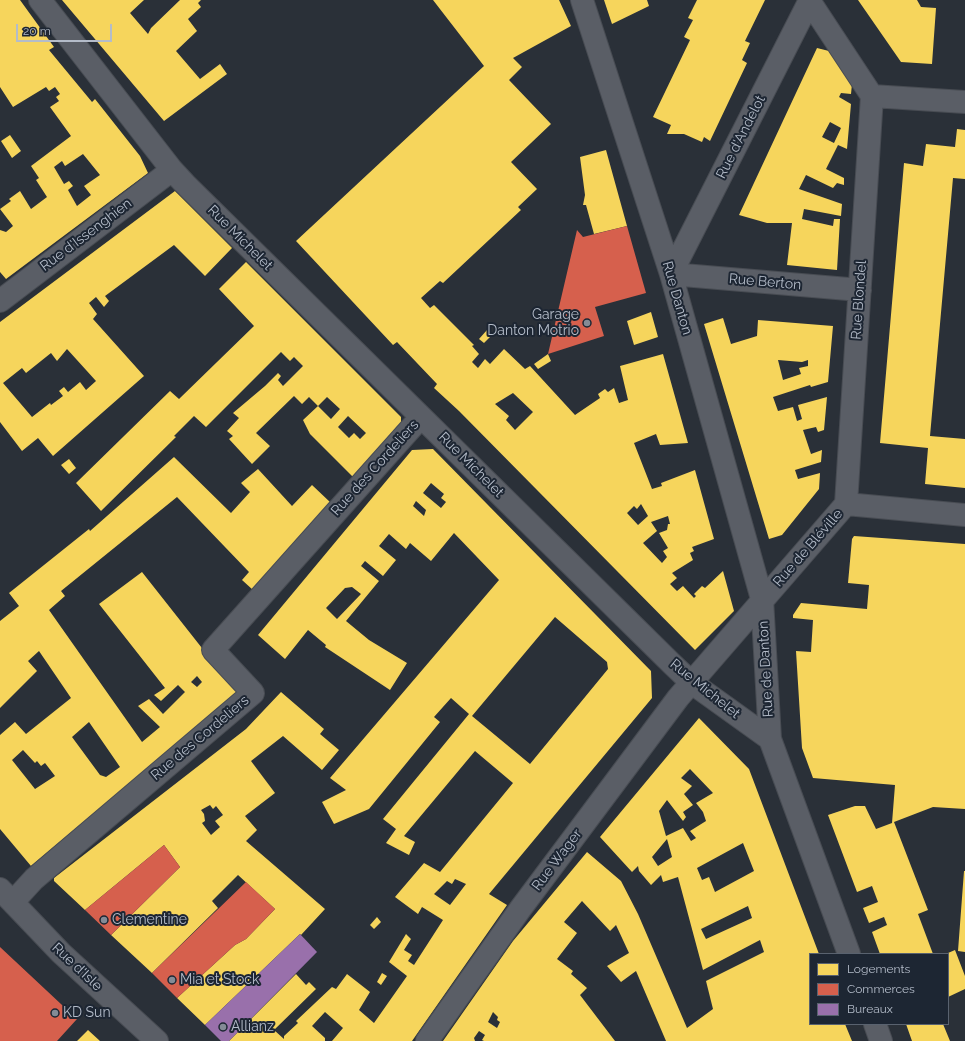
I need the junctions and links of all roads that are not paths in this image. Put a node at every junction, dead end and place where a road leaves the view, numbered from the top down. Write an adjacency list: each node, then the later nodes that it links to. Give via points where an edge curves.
1 (40, 0): 6 (street, Rue Michelet)
2 (582, 0): 7 (street, Rue Danton)
3 (810, 1): 4 (street); 7 (street, Rue d'Andelot)
4 (872, 96): 5 (street); 8 (street, Rue Blondel)
5 (965, 102)
6 (172, 170): 9 (street, Rue d'Issenghien); 10 (street, Rue Michelet)
7 (671, 274): 8 (street, Rue Berton); 13 (street, Rue Danton)
8 (860, 290): 11 (street, Rue Blondel)
9 (0, 301)
10 (422, 417): 14 (street, Rue Michelet); 16 (street, Rue des Cordeliers, via 213,650 254,693 34,880)
11 (846, 504): 12 (street, Rue de Bléville); 13 (street, Rue de Bléville)
12 (965, 515)
13 (762, 599): 14 (street, Rue de Bléville); 15 (street, Rue de Danton)
14 (692, 683): 15 (street, Rue Michelet); 20 (street, Rue Wager, via 673,704 520,908)
15 (770, 739): 17 (street)
16 (6, 896): 19 (street, Rue d'Isle, via 61,953)
17 (849, 953)
18 (875, 1025): 21 (street)
19 (157, 1041)
20 (427, 1041)
21 (881, 1041)

